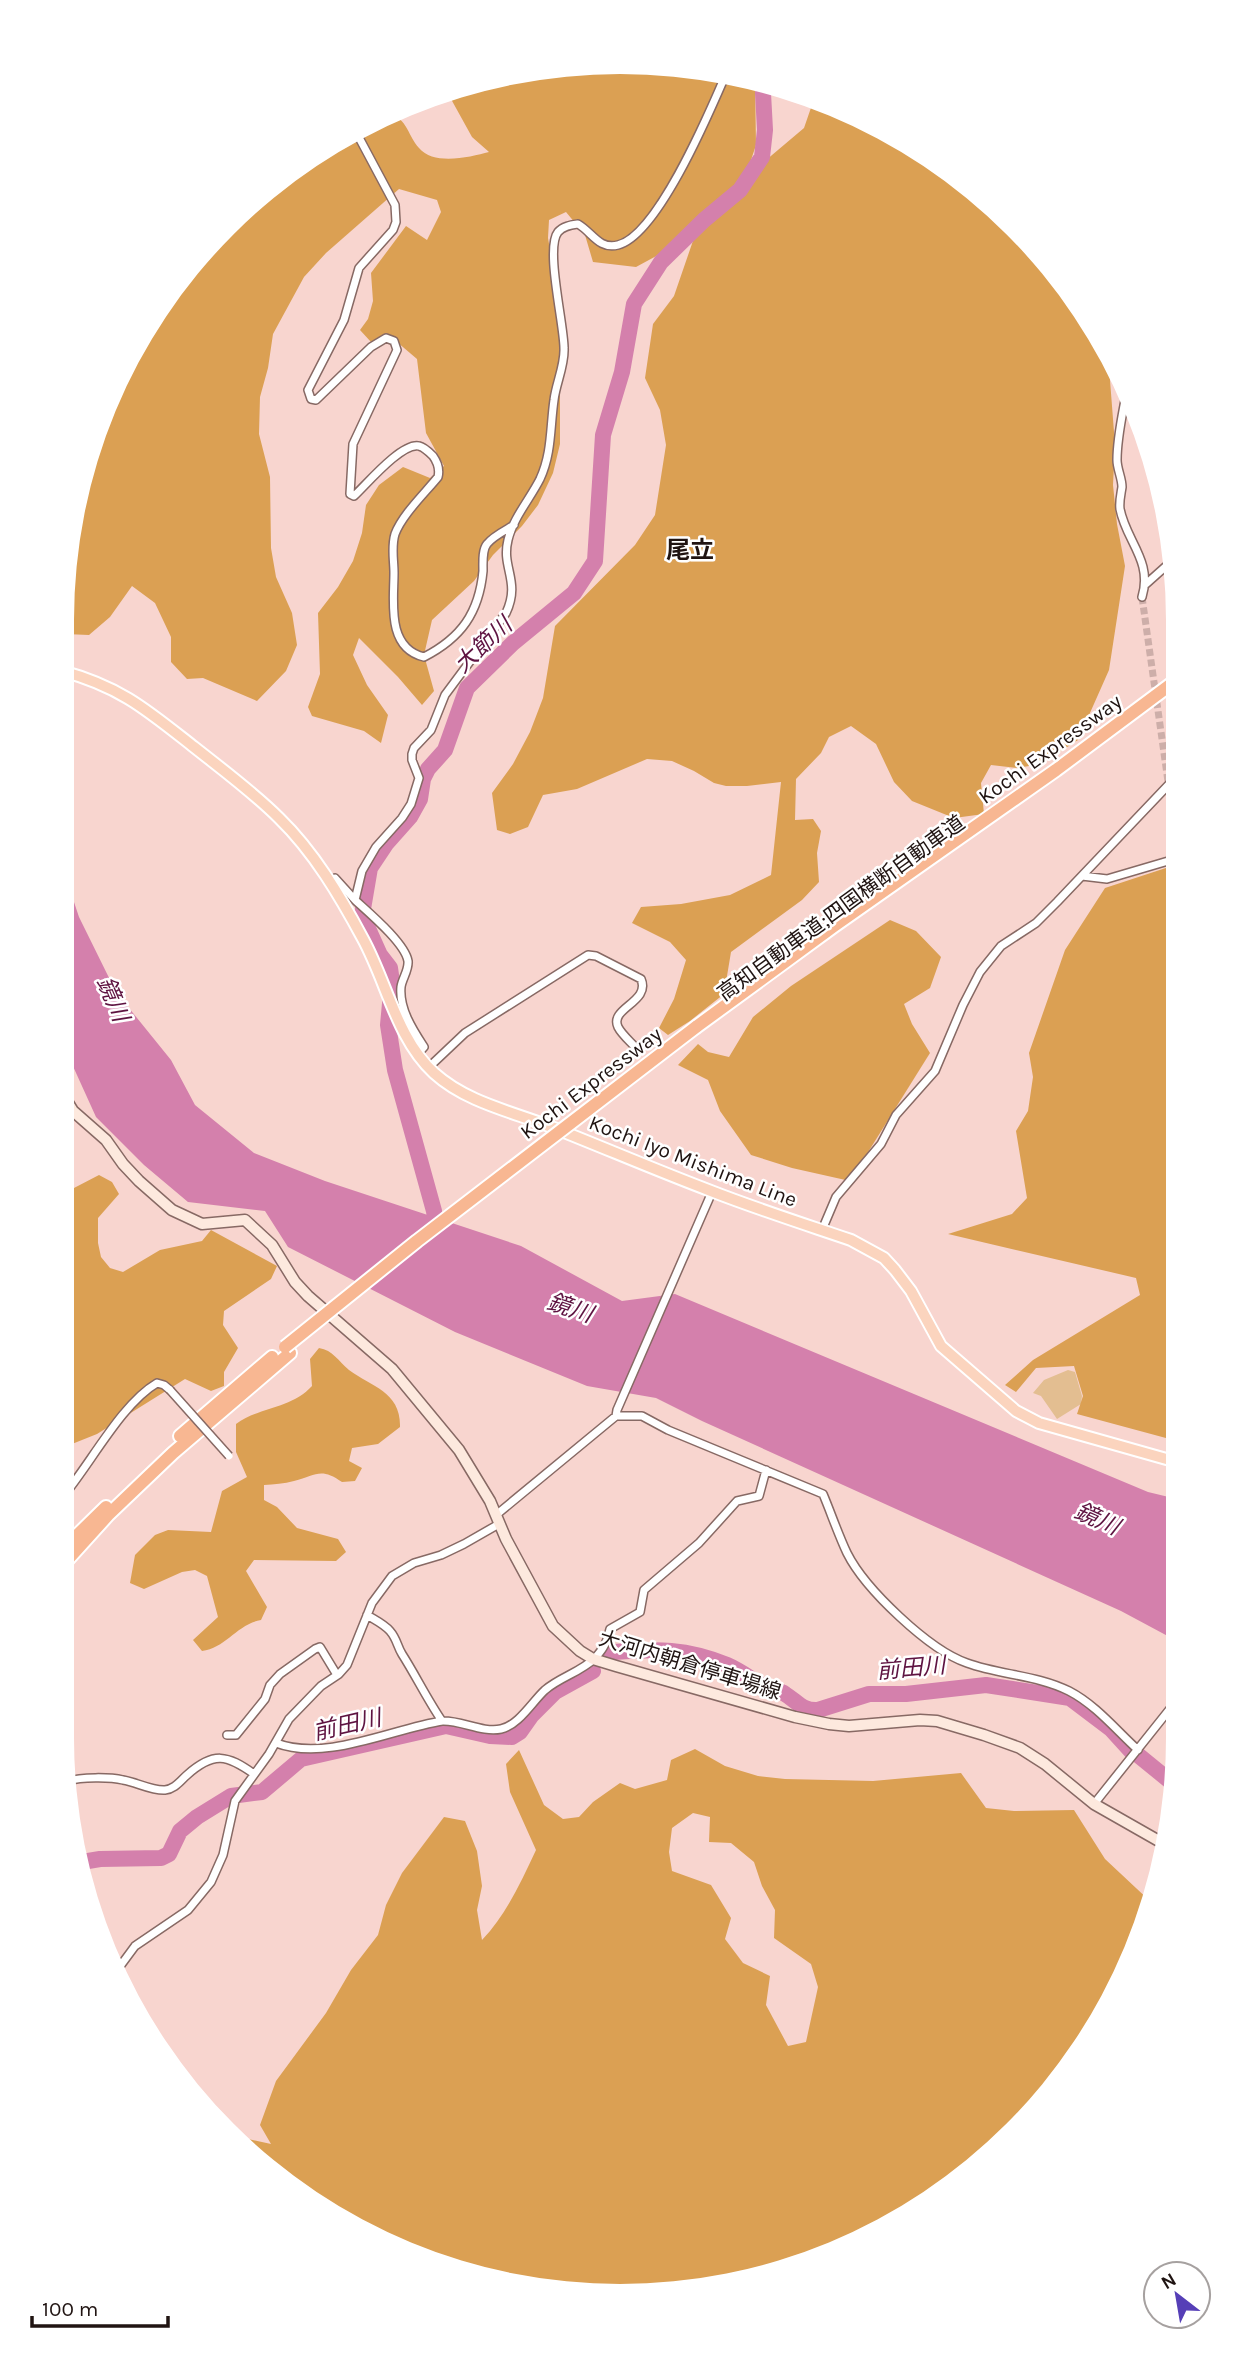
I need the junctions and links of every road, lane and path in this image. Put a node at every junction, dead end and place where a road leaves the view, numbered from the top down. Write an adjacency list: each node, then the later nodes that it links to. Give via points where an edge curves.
1 (722, 83): 4 (street, via 675,184 634,235 618,245 604,245 578,224 558,232 555,278 564,351 551,445)
2 (360, 140): 4 (street, via 395,205 396,222 359,268 344,320 308,390 316,400 372,347 386,338 394,341 397,350 353,444 350,494 354,496 393,458 412,447 425,449 439,470 394,536 391,608 403,644 412,653 424,657 441,649 474,613 487,543)
3 (1124, 408): 6 (street, via 1118,441 1119,505 1140,555)
4 (514, 525): 15 (street, via 507,545 512,599 444,695 431,730 414,748 412,760 419,778 414,797 369,858 357,885)
5 (1164, 568): 6 (street)
6 (1146, 584): 7 (street)
7 (1142, 597)
8 (74, 675): 14 (main road, Kochi Iyo Mishima Line, via 102,684 146,709 271,810)
9 (1166, 688): 16 (highway, Kochi Expressway, via 834,926)
10 (1166, 697): 16 (highway, 高知自動車道;四国横断自動車道)
11 (1166, 787): 13 (street)
12 (1166, 862): 13 (street, via 1107,879)
13 (1082, 876): 22 (street, via 1036,923 1001,946 980,972 935,1071 836,1197)
14 (328, 880): 15 (street, via 335,878); 18 (main road, Kochi Iyo Mishima Line, via 372,955)
15 (356, 901): 18 (street, via 405,954 408,962 401,994 404,1011 424,1047)
16 (698, 1030): 23 (highway, Kochi Expressway, bridge, via 558,1131)
17 (637, 1049): 19 (street, via 617,1021 643,993 641,979 588,956 465,1033)
18 (417, 1055): 19 (main road, Kochi Iyo Mishima Line)
19 (428, 1068): 21 (main road, Kochi Iyo Mishima Line, via 464,1093)
20 (74, 1112): 29 (main road, 大河内朝倉停車場線, via 172,1210 202,1224 245,1220 272,1245 295,1282 393,1369 458,1450)
21 (712, 1192): 22 (main road, Kochi Iyo Mishima Line); 24 (street)
22 (822, 1230): 26 (main road, Kochi Iyo Mishima Line, via 884,1258 911,1292 941,1346 1016,1411 1039,1423)
23 (287, 1350): 30 (highway, Kochi Expressway, via 168,1447); 31 (highway, Kochi Expressway, via 173,1453)
24 (617, 1413): 27 (street, via 642,1416); 29 (street)
25 (229, 1456): 28 (street, bridge, via 170,1390 157,1383 144,1391 113,1428)
26 (1166, 1459)
27 (766, 1470): 33 (street, via 759,1496 737,1501 699,1543 644,1590 640,1612 610,1629 606,1645); 39 (street, via 823,1493 848,1554 871,1587 945,1654 1071,1692)
28 (74, 1483)
29 (497, 1520): 32 (street, via 464,1545 414,1563 393,1576); 33 (main road, 大河内朝倉停車場線, via 553,1626)
30 (74, 1538)
31 (74, 1553)
32 (367, 1615): 34 (street, via 347,1665); 36 (street, via 399,1642)
33 (593, 1660): 36 (street, via 553,1684 503,1729); 42 (main road, 大河内朝倉停車場線, via 829,1724 947,1723 1020,1748)
34 (337, 1675): 37 (street, via 320,1647 315,1649 270,1685 265,1699 236,1735); 38 (street, via 289,1719)
35 (1166, 1714): 39 (street)
36 (442, 1721): 38 (street, via 308,1749)
37 (227, 1735)
38 (276, 1743): 40 (street)
39 (1138, 1749): 42 (street)
40 (254, 1774): 41 (street, via 227,1757 208,1761 163,1790 121,1779); 44 (street, via 234,1801 223,1855 211,1882 188,1910 135,1946)
41 (76, 1780)
42 (1094, 1804): 43 (main road, 大河内朝倉停車場線)
43 (1157, 1841)
44 (122, 1963)

